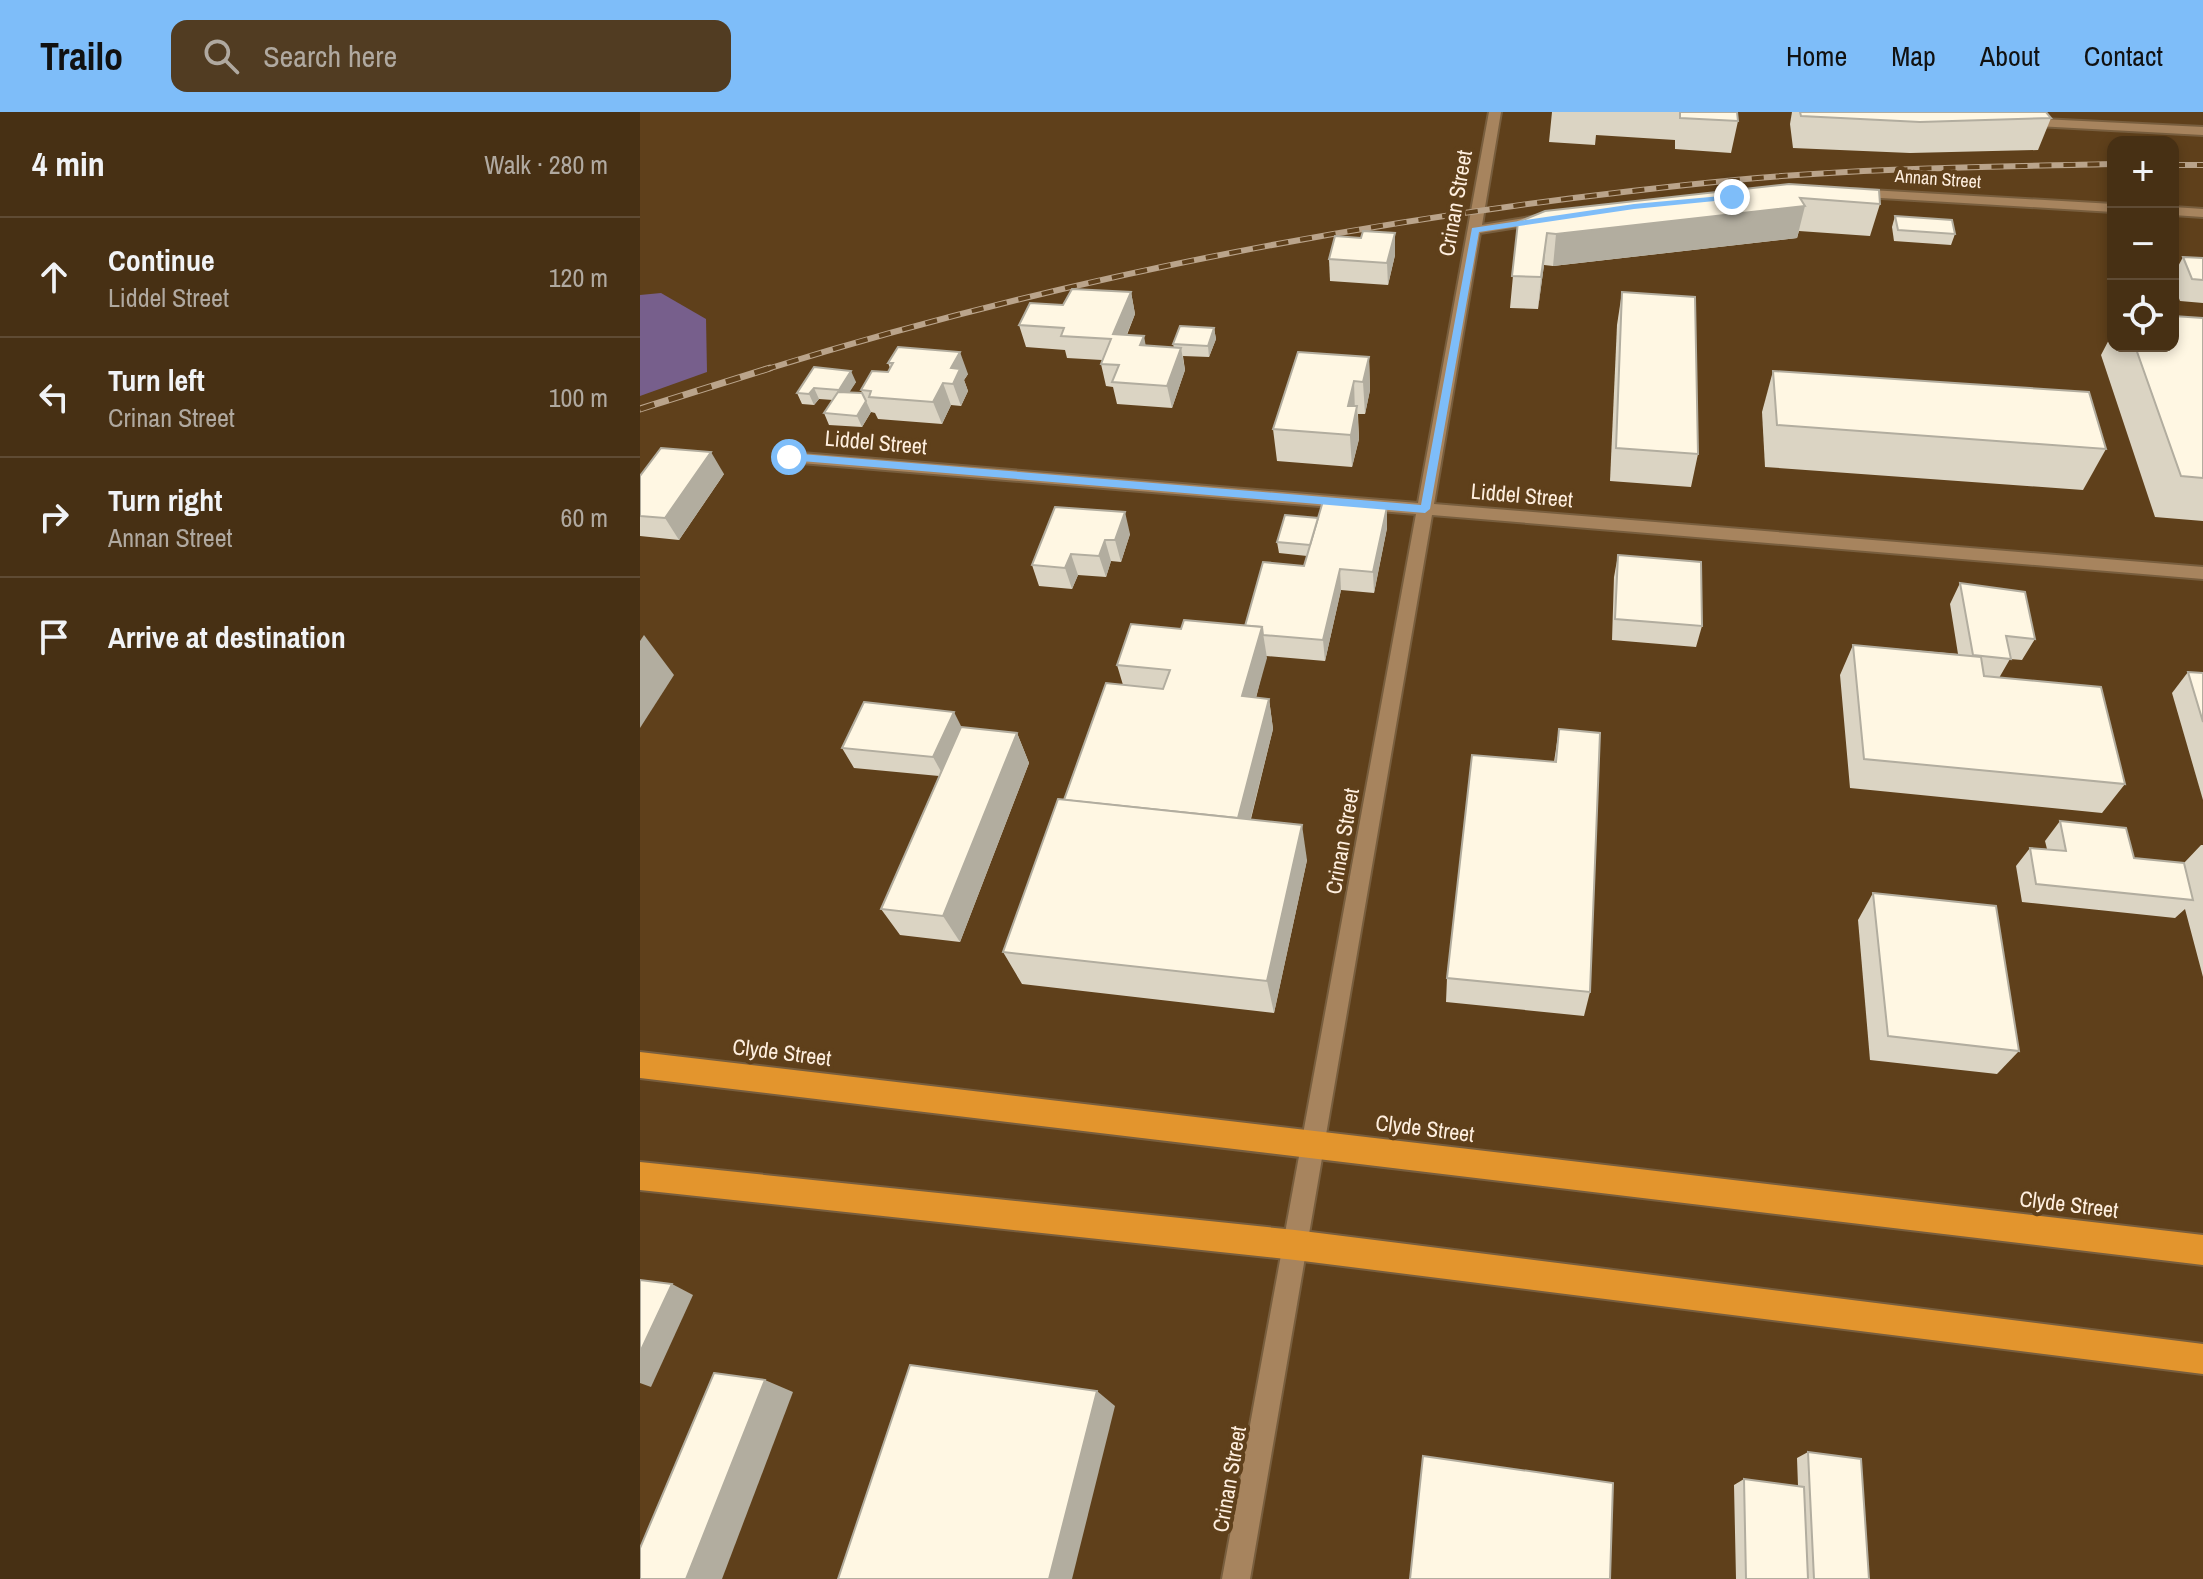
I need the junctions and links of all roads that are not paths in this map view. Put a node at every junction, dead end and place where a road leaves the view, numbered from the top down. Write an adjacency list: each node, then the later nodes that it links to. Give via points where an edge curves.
1 (1495, 112): 9 (street, Crinan Street)
2 (2002, 120): 3 (street)
3 (2203, 131)
4 (1834, 193): 5 (street, Annan Street)
5 (2107, 208)
6 (2179, 211): 7 (street)
7 (2203, 213)
8 (1559, 217): 9 (street)
9 (1475, 230): 11 (street, Crinan Street)
10 (789, 457): 11 (street, Liddel Street)
11 (1425, 509): 12 (street, Liddel Street); 14 (street, Crinan Street)
12 (2203, 573)
13 (640, 1065): 14 (highway, Clyde Street)
14 (1313, 1145): 16 (street, Crinan Street); 17 (highway, Clyde Street)
15 (640, 1176): 16 (highway)
16 (1295, 1245): 18 (highway); 19 (street, Crinan Street)
17 (2203, 1250)
18 (2203, 1359)
19 (1236, 1579)

